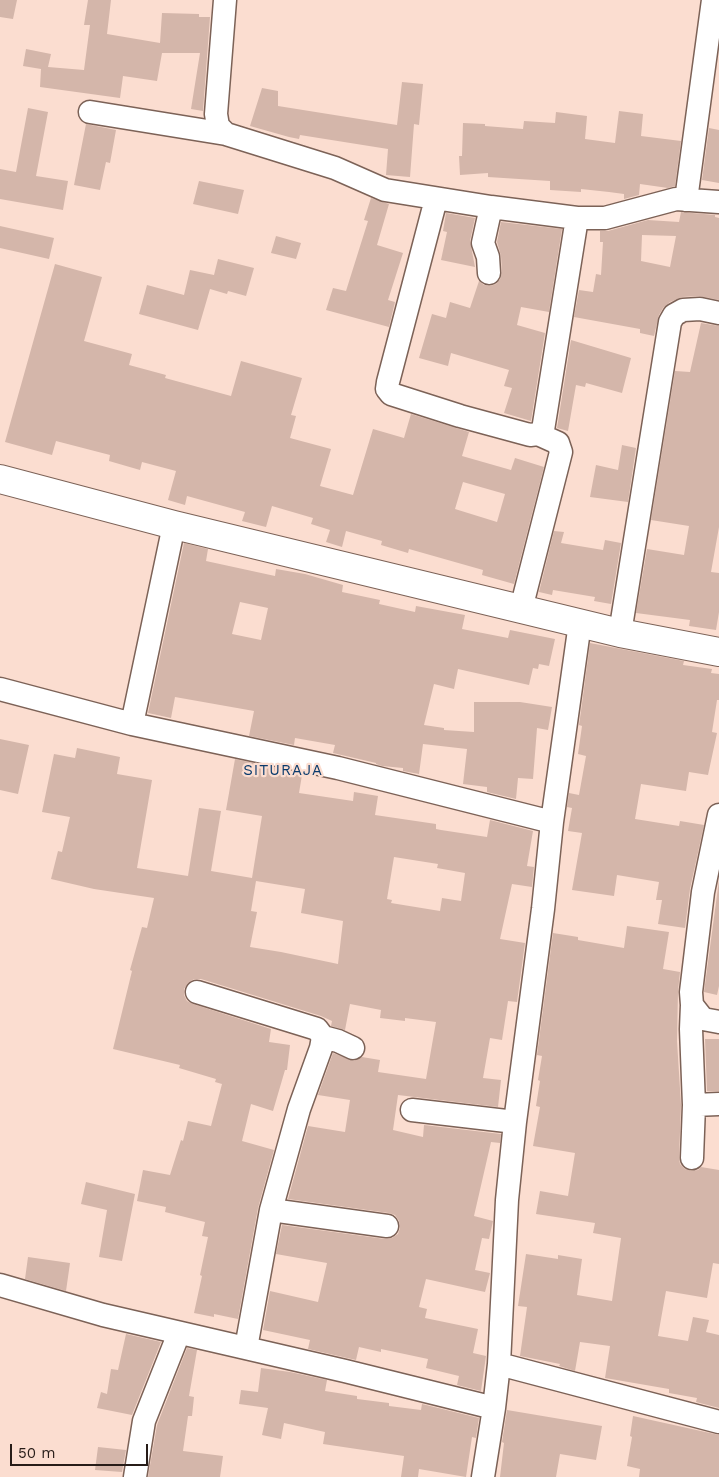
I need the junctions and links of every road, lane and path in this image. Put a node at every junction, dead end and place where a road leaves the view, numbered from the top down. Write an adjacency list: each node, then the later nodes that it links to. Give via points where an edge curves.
1 (224, 0): 4 (street, via 216,114 218,126)
2 (713, 0): 6 (street)
3 (90, 112): 4 (street)
4 (226, 134): 5 (street, via 335,168 385,190)
5 (436, 199): 8 (street); 12 (street, via 388,389 391,394 460,416 530,435)
6 (686, 200): 7 (street); 9 (street, via 605,218)
7 (719, 202)
8 (491, 207): 9 (street); 10 (street, via 483,243)
9 (578, 218): 12 (street, via 543,430)
10 (489, 273)
11 (719, 313): 17 (street, via 683,310 670,322)
12 (538, 434): 15 (street, via 558,443 561,452)
13 (0, 479): 14 (main road)
14 (174, 525): 15 (main road); 21 (street)
15 (521, 609): 16 (main road)
16 (580, 623): 17 (main road); 23 (street)
17 (620, 633): 19 (main road)
18 (719, 648): 19 (street)
19 (719, 652)
20 (0, 689): 21 (street)
21 (132, 724): 23 (street, via 338,768)
22 (719, 815): 25 (street, via 703,892 692,972)
23 (552, 822): 32 (street)
24 (198, 992): 27 (street, via 316,1030)
25 (692, 1005): 26 (street, via 704,1019); 29 (street)
26 (719, 1022)
27 (324, 1037): 28 (street); 34 (street, via 299,1109)
28 (353, 1048)
29 (694, 1104): 30 (street); 33 (street)
30 (719, 1104)
31 (412, 1110): 32 (street)
32 (515, 1122): 39 (street, via 506,1208)
33 (692, 1158)
34 (271, 1210): 35 (street); 38 (street)
35 (387, 1226)
36 (0, 1285): 37 (street)
37 (180, 1333): 38 (street); 42 (street, via 144,1421)
38 (246, 1348): 40 (street)
39 (498, 1364): 40 (street); 41 (street)
40 (494, 1408): 43 (street)
41 (719, 1422)
42 (135, 1477)
43 (483, 1477)

